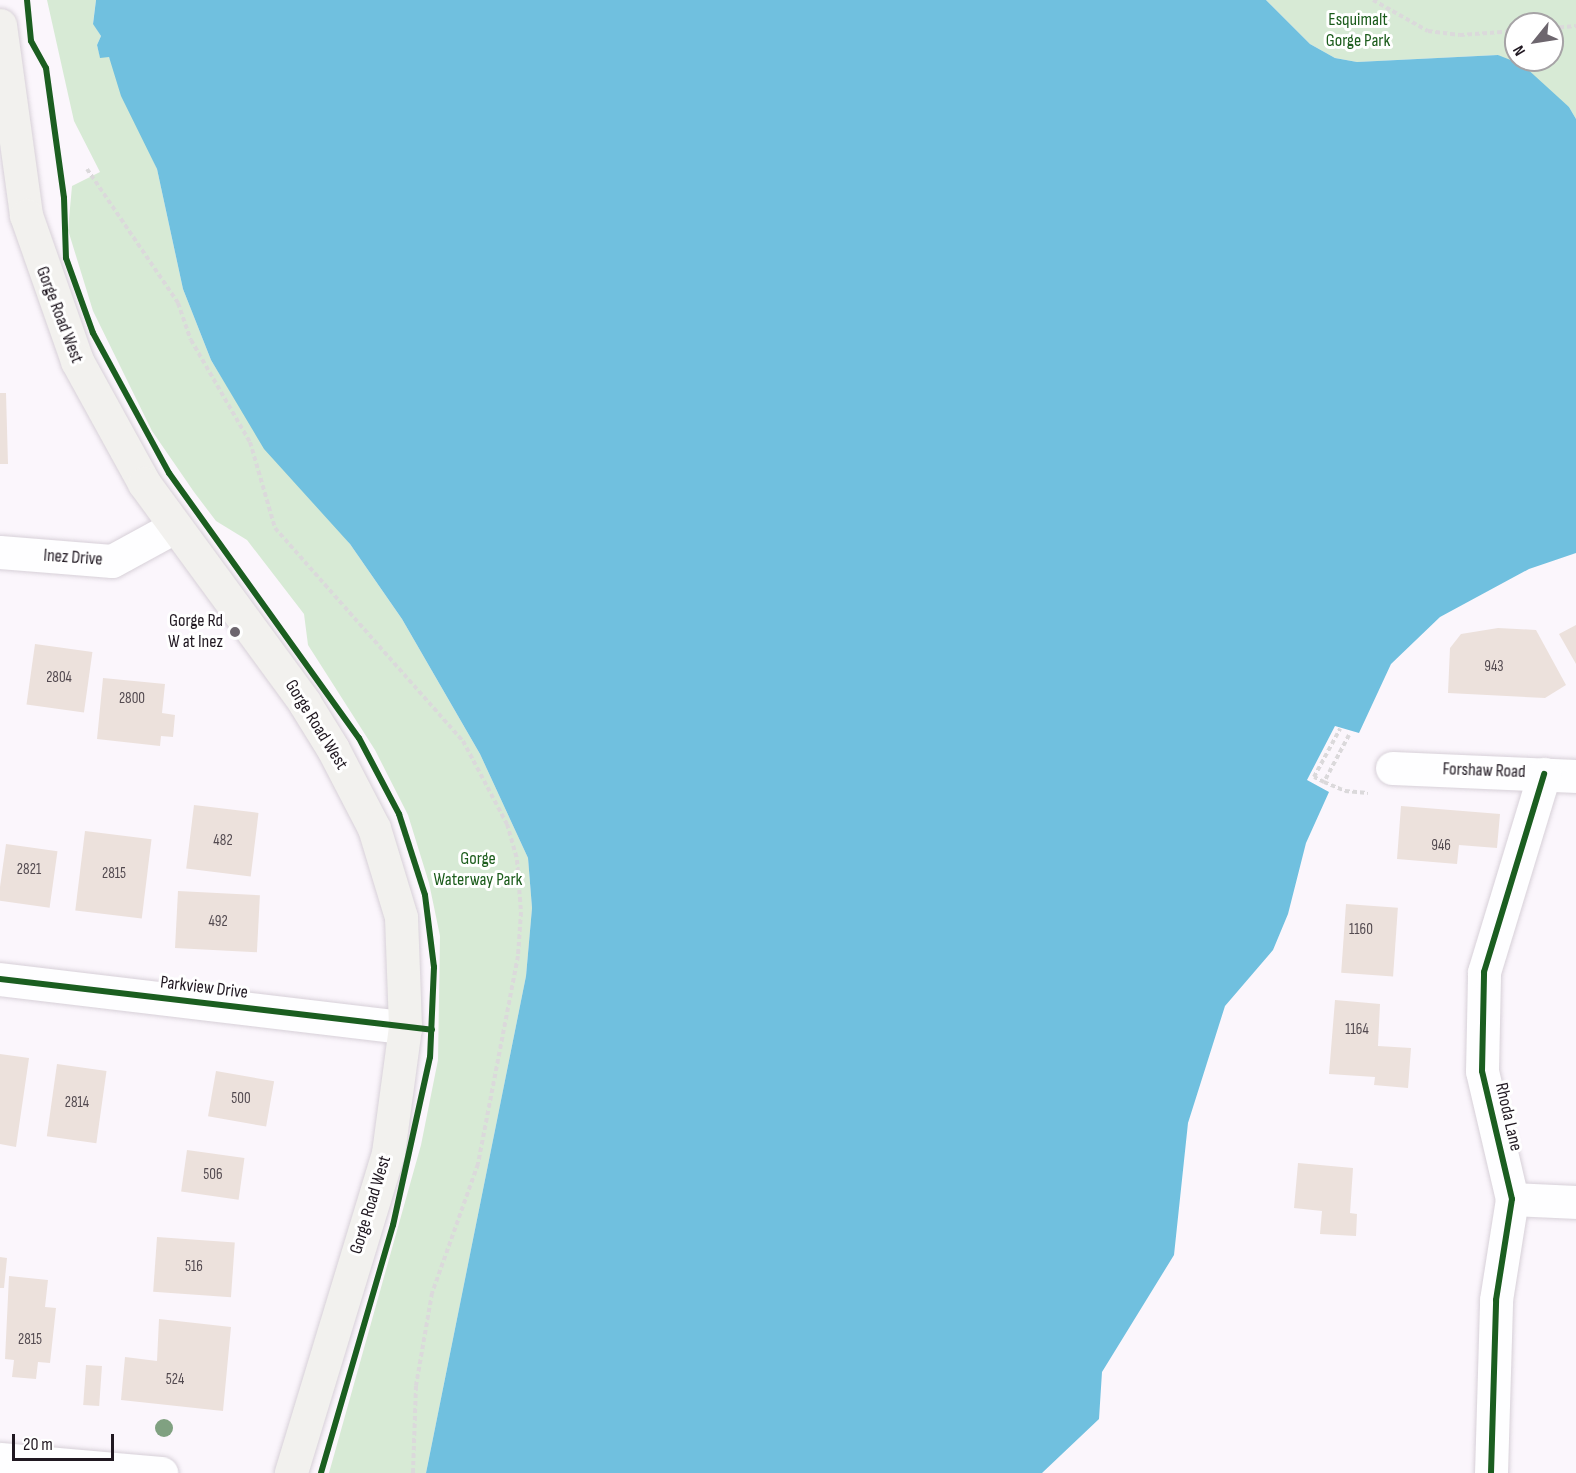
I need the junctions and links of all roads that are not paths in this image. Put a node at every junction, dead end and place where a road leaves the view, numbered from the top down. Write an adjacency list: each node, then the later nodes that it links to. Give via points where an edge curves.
1 (0, 25): 2 (main road, Gorge Road West, via 18,179 52,300 91,393)
2 (174, 527): 3 (street, Inez Drive, via 112,561); 8 (main road, Gorge Road West, via 304,702 374,828 401,917)
3 (0, 552)
4 (1392, 768): 5 (street, Forshaw Road)
5 (1544, 774): 6 (street, Forshaw Road); 9 (street, Rhoda Lane, via 1484,972 1482,1071)
6 (1576, 776)
7 (0, 980): 8 (street, Parkview Drive)
8 (405, 1027): 13 (main road, Gorge Road West, via 388,1154)
9 (1512, 1199): 10 (street); 14 (street, Rhoda Lane, via 1496,1300)
10 (1576, 1202)
11 (0, 1459): 12 (street)
12 (161, 1473)
13 (291, 1473)
14 (1491, 1473)

